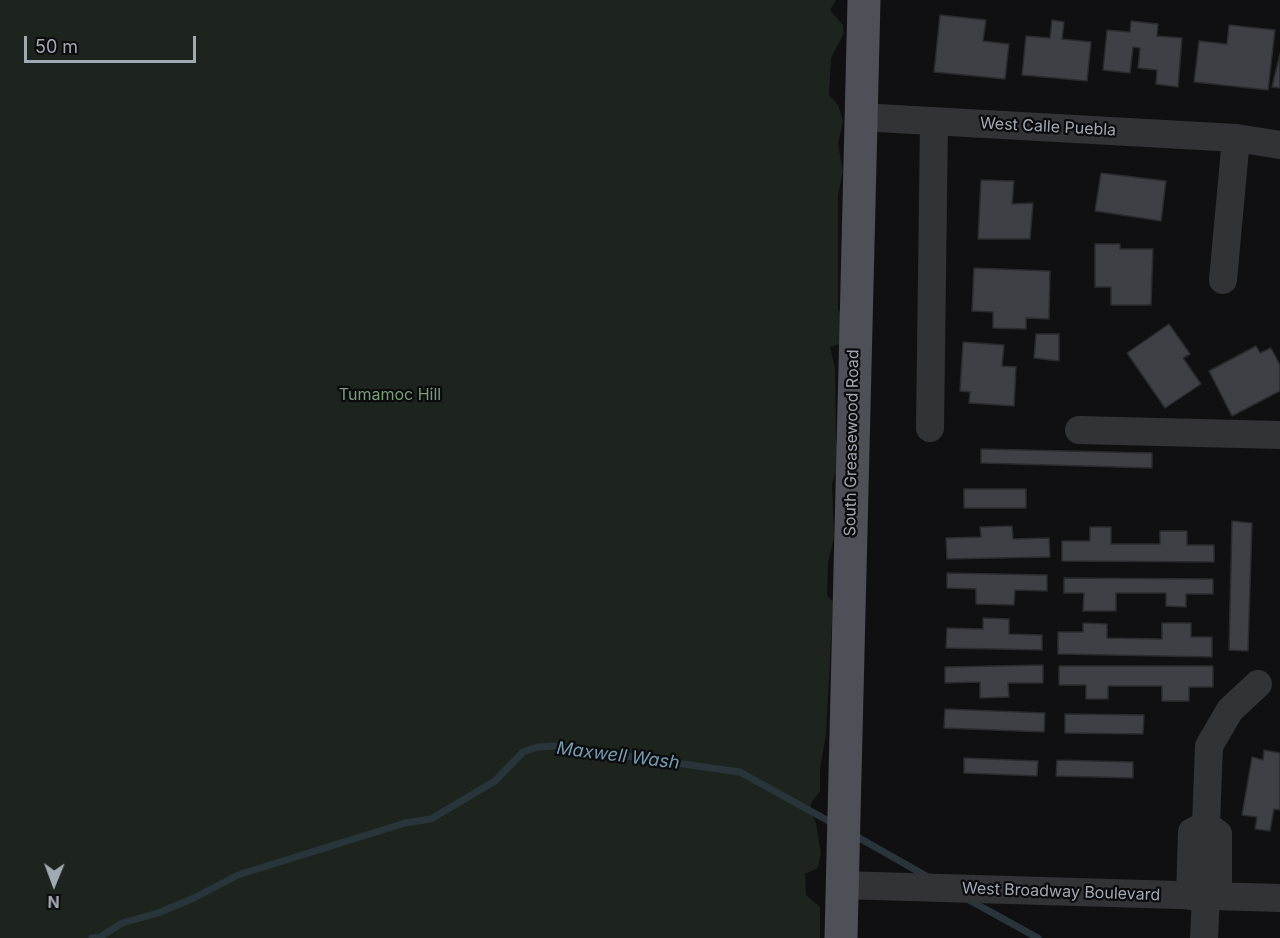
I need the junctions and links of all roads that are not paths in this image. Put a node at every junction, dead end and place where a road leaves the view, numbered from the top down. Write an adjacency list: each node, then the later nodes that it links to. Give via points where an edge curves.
1 (864, 0): 2 (main road, South Greasewood Road)
2 (860, 117): 3 (street, West Calle Puebla); 11 (main road, South Greasewood Road)
3 (934, 121): 4 (street, West Calle Puebla); 7 (street)
4 (1236, 138): 5 (street, West Calle Puebla); 6 (street)
5 (1280, 146)
6 (1223, 280)
7 (930, 428)
8 (1078, 430): 9 (street)
9 (1280, 435)
10 (1258, 684): 12 (street, via 1230,710 1209,746 1206,825 1218,834)
11 (841, 885): 12 (street, West Broadway Boulevard); 14 (main road, South Greasewood Road)
12 (1205, 896): 13 (street, West Broadway Boulevard); 15 (street)
13 (1280, 898)
14 (841, 938)
15 (1204, 938)

